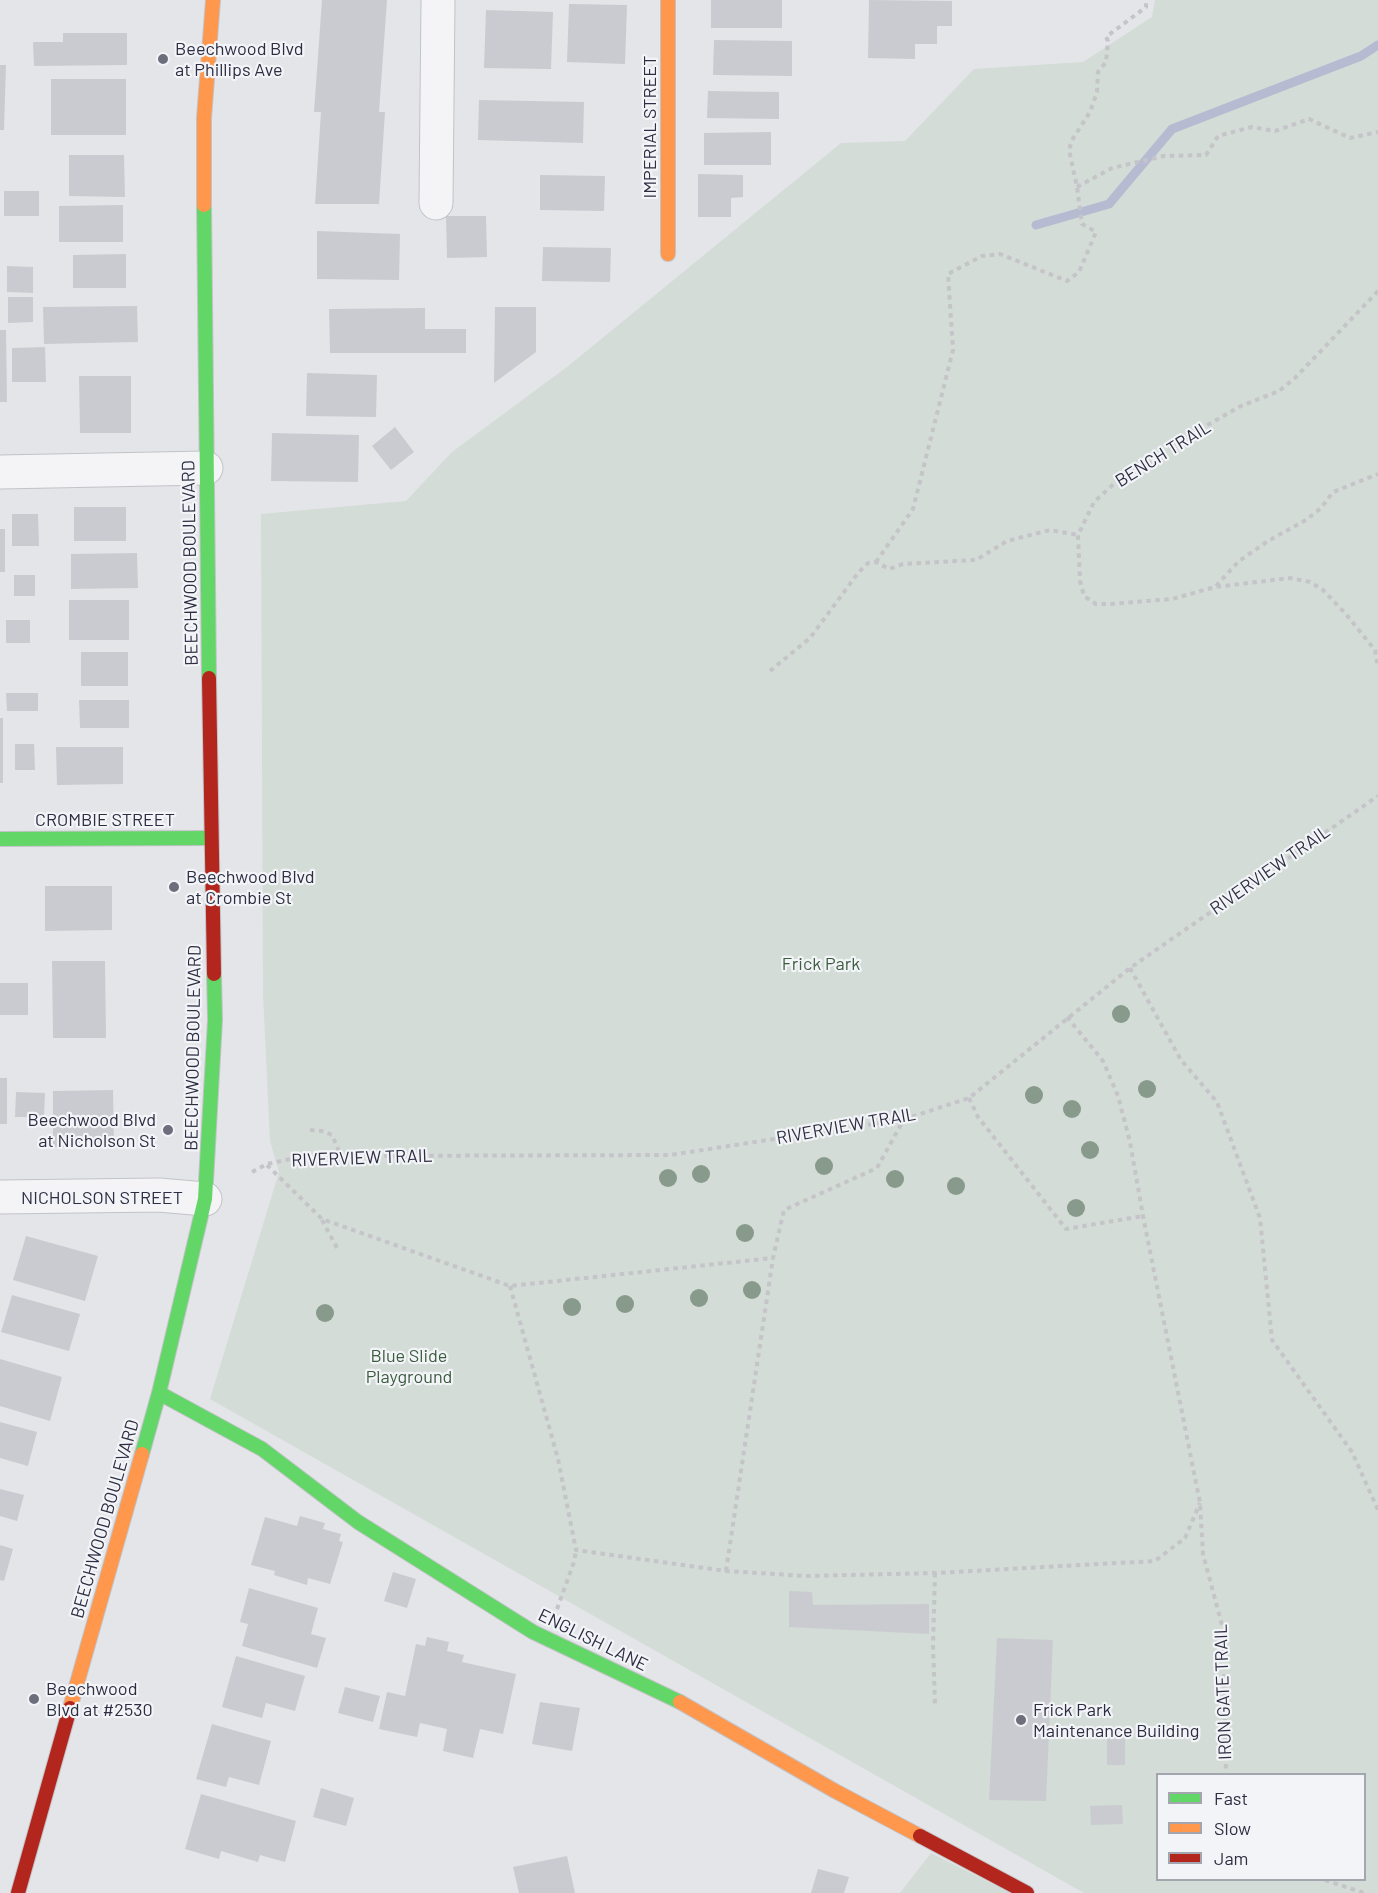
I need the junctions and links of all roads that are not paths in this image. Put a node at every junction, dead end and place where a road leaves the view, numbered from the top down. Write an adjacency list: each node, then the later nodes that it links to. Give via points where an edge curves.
1 (213, 0): 6 (street, BEECHWOOD BOULEVARD, via 204,118)
2 (438, 0): 4 (street)
3 (668, 0): 5 (street, IMPERIAL STREET)
4 (436, 203)
5 (668, 254)
6 (206, 468): 7 (street); 8 (street, BEECHWOOD BOULEVARD)
7 (0, 472)
8 (211, 838): 9 (street, CROMBIE STREET); 11 (street, BEECHWOOD BOULEVARD, via 215,1020)
9 (0, 839)
10 (0, 1197): 11 (street, NICHOLSON STREET, via 159,1195)
11 (205, 1199): 12 (street, BEECHWOOD BOULEVARD)
12 (159, 1393): 13 (street, BEECHWOOD BOULEVARD); 14 (street, ENGLISH LANE, via 262,1449 358,1522 533,1632 691,1707 835,1791)
13 (18, 1893)
14 (1027, 1893)

